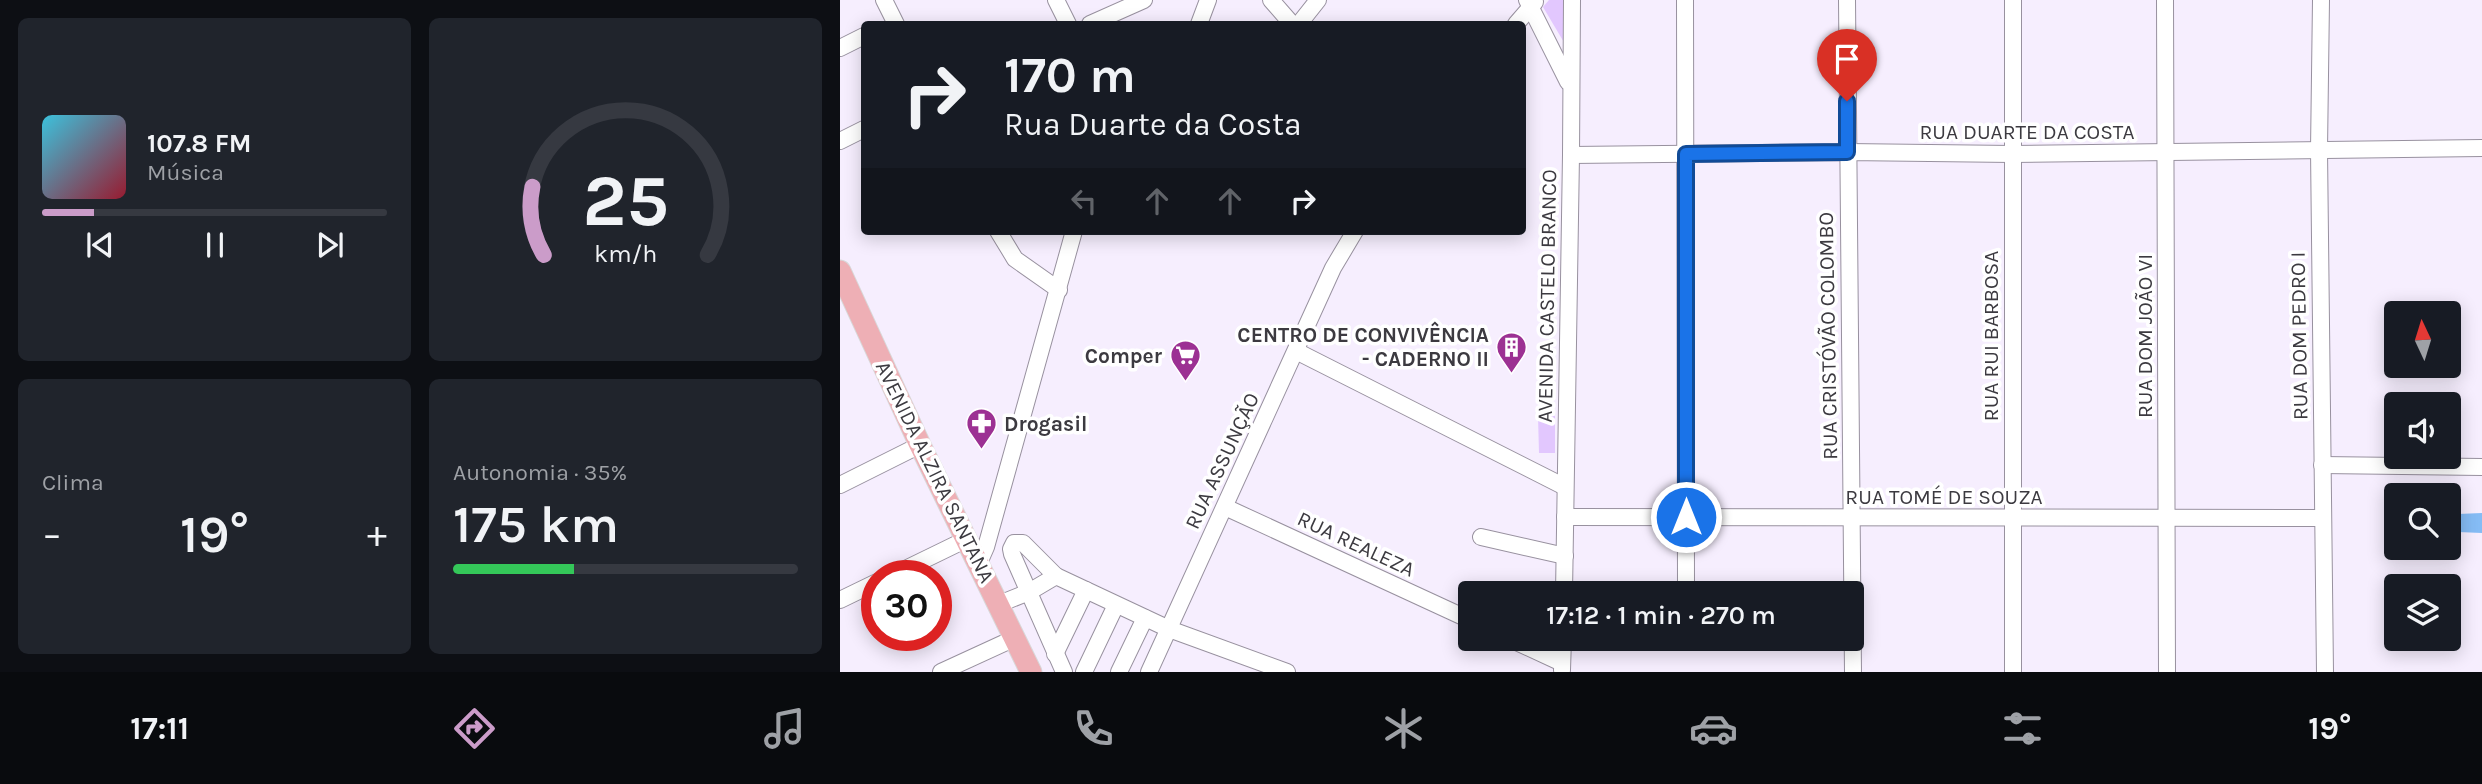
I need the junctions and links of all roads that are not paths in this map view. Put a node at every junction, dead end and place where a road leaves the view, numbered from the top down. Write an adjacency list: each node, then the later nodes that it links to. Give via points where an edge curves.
1 (884, 0): 14 (street)
2 (1056, 0): 15 (street)
3 (1144, 0): 16 (street)
4 (1208, 0): 17 (street)
5 (1272, 0): 18 (street)
6 (1318, 0): 19 (street)
7 (1572, 0): 23 (street, AVENIDA CASTELO BRANCO)
8 (1685, 0): 30 (street)
9 (1847, 0): 28 (street, RUA CRISTÓVÃO COLOMBO)
10 (2013, 0): 31 (street, RUA RUI BARBOSA)
11 (2165, 0): 29 (street, RUA DOM JOÃO VI)
12 (2321, 0): 27 (street, RUA DOM PEDRO I)
13 (1531, 2): 20 (street); 23 (street)
14 (891, 21)
15 (1066, 21)
16 (1097, 21)
17 (1200, 21)
18 (1290, 21)
19 (1301, 21)
20 (1518, 21)
21 (861, 38): 22 (street)
22 (840, 48)
23 (1570, 87): 32 (street, AVENIDA CASTELO BRANCO)
24 (861, 130): 25 (street)
25 (840, 141)
26 (2482, 148): 27 (street, RUA DUARTE DA COSTA)
27 (2319, 150): 29 (street, RUA DUARTE DA COSTA); 40 (street, RUA DOM PEDRO I)
28 (1847, 152): 30 (street, RUA DUARTE DA COSTA); 31 (street, RUA DUARTE DA COSTA); 47 (street, RUA CRISTÓVÃO COLOMBO)
29 (2166, 152): 31 (street, RUA DUARTE DA COSTA); 49 (street, RUA DOM JOÃO VI)
30 (1686, 154): 32 (street, RUA DUARTE DA COSTA); 46 (street)
31 (2012, 154): 48 (street, RUA RUI BARBOSA)
32 (1571, 155): 43 (street, AVENIDA CASTELO BRANCO)
33 (1000, 235): 37 (street, via 1015,259)
34 (1073, 235): 37 (street)
35 (1353, 235): 38 (street, RUA ASSUNÇÃO)
36 (840, 271): 39 (main road, AVENIDA ALZIRA SANTANA)
37 (1059, 290): 55 (street)
38 (1296, 351): 43 (street); 44 (street, RUA ASSUNÇÃO)
39 (920, 445): 42 (street); 52 (main road, AVENIDA ALZIRA SANTANA)
40 (2322, 465): 41 (street); 50 (street, RUA DOM PEDRO I)
41 (2482, 467)
42 (840, 485)
43 (1565, 487): 45 (street, AVENIDA CASTELO BRANCO)
44 (1225, 507): 65 (street, RUA REALEZA); 67 (street, RUA ASSUNÇÃO)
45 (1565, 517): 46 (street, RUA TOMÉ DE SOUZA); 53 (street, AVENIDA CASTELO BRANCO)
46 (1686, 517): 47 (street, RUA TOMÉ DE SOUZA); 58 (street)
47 (1851, 517): 48 (street, RUA TOMÉ DE SOUZA); 79 (street, RUA CRISTÓVÃO COLOMBO)
48 (2013, 518): 49 (street, RUA TOMÉ DE SOUZA); 80 (street, RUA RUI BARBOSA)
49 (2167, 518): 50 (street, RUA TOMÉ DE SOUZA); 81 (street, RUA DOM JOÃO VI)
50 (2322, 518): 82 (street, RUA DOM PEDRO I)
51 (1480, 537): 53 (street)
52 (967, 539): 54 (street); 55 (main road, AVENIDA ALZIRA SANTANA)
53 (1565, 556): 57 (street, AVENIDA CASTELO BRANCO)
54 (924, 560)
55 (979, 563): 63 (main road, AVENIDA ALZIRA SANTANA)
56 (1056, 576): 60 (street); 61 (street); 61 (street, via 1023,542 1014,543 1012,554)
57 (1564, 581)
58 (1686, 581)
59 (861, 590): 62 (street)
60 (1086, 590): 64 (street); 70 (street)
61 (1029, 592): 63 (street); 70 (street)
62 (840, 600)
63 (999, 604): 68 (main road, AVENIDA ALZIRA SANTANA)
64 (1116, 605): 66 (street); 75 (street)
65 (1458, 614)
66 (1145, 618): 67 (street); 76 (street)
67 (1168, 629): 77 (street, RUA ASSUNÇÃO); 78 (street)
68 (1015, 638): 72 (street); 73 (main road, AVENIDA ALZIRA SANTANA)
69 (1532, 651): 71 (street)
70 (1055, 654): 74 (street)
71 (1562, 667)
72 (941, 672)
73 (1031, 672)
74 (1063, 672)
75 (1084, 672)
76 (1119, 672)
77 (1149, 672)
78 (1285, 672)
79 (1853, 672)
80 (2013, 672)
81 (2167, 672)
82 (2325, 672)

